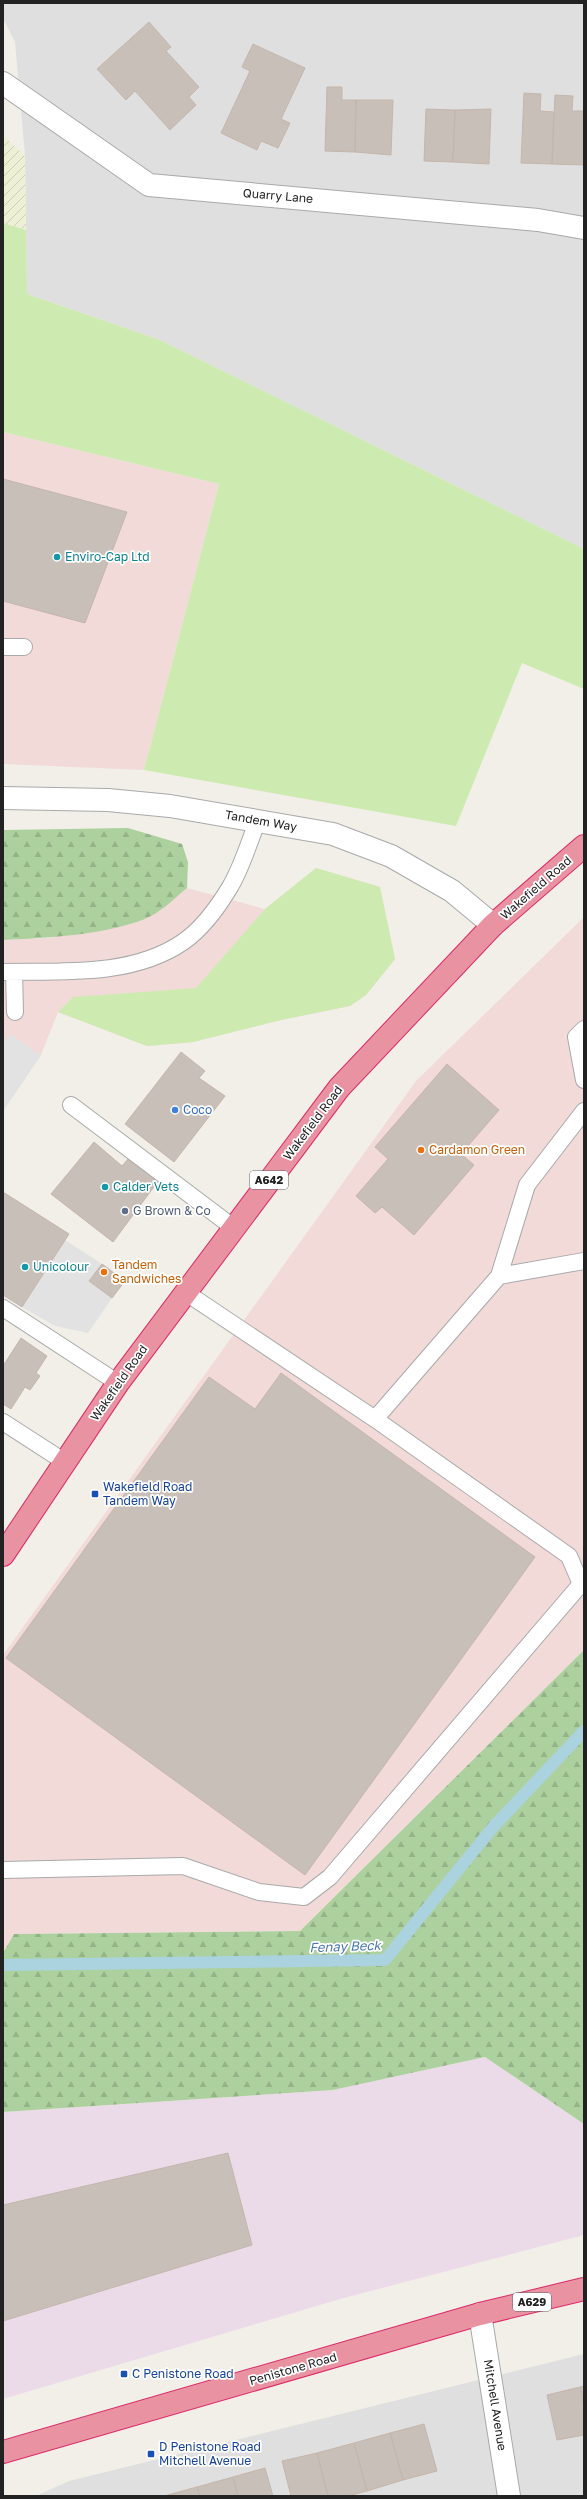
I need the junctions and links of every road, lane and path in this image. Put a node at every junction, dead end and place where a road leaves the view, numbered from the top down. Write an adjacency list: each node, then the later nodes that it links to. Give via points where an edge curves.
1 (3, 83): 2 (street, Quarry Lane, via 149,185 538,220)
2 (584, 228)
3 (3, 647): 4 (lane)
4 (24, 648)
5 (3, 798): 6 (street, Tandem Way, via 108,800 170,806)
6 (258, 820): 8 (street, Tandem Way, via 334,834 391,856 452,891); 9 (lane, via 231,886 212,914 183,942 151,958 100,970)
7 (584, 846): 8 (highway, Wakefield Road / A642)
8 (493, 926): 15 (highway, Wakefield Road / A642, via 339,1088)
9 (9, 972): 10 (lane)
10 (16, 1012)
11 (584, 1029): 12 (lane, via 576,1037)
12 (584, 1080)
13 (71, 1105): 15 (lane)
14 (584, 1111): 17 (lane, via 527,1185)
15 (234, 1228): 18 (highway, Wakefield Road / A642)
16 (584, 1261): 17 (lane)
17 (499, 1276): 21 (lane)
18 (185, 1292): 20 (highway, Wakefield Road / A642); 21 (lane)
19 (3, 1308): 20 (lane)
20 (118, 1383): 23 (highway, Wakefield Road / A642)
21 (375, 1419): 25 (lane, via 569,1556 581,1584 330,1877 304,1897 259,1892 183,1866)
22 (3, 1422): 23 (lane)
23 (65, 1462): 24 (highway, Wakefield Road / A642)
24 (3, 1555)
25 (3, 1870)
26 (584, 2289): 27 (highway, Penistone Road / A629)
27 (480, 2314): 28 (highway, Penistone Road / A629); 29 (street, Mitchell Avenue)
28 (3, 2452)
29 (509, 2496)

